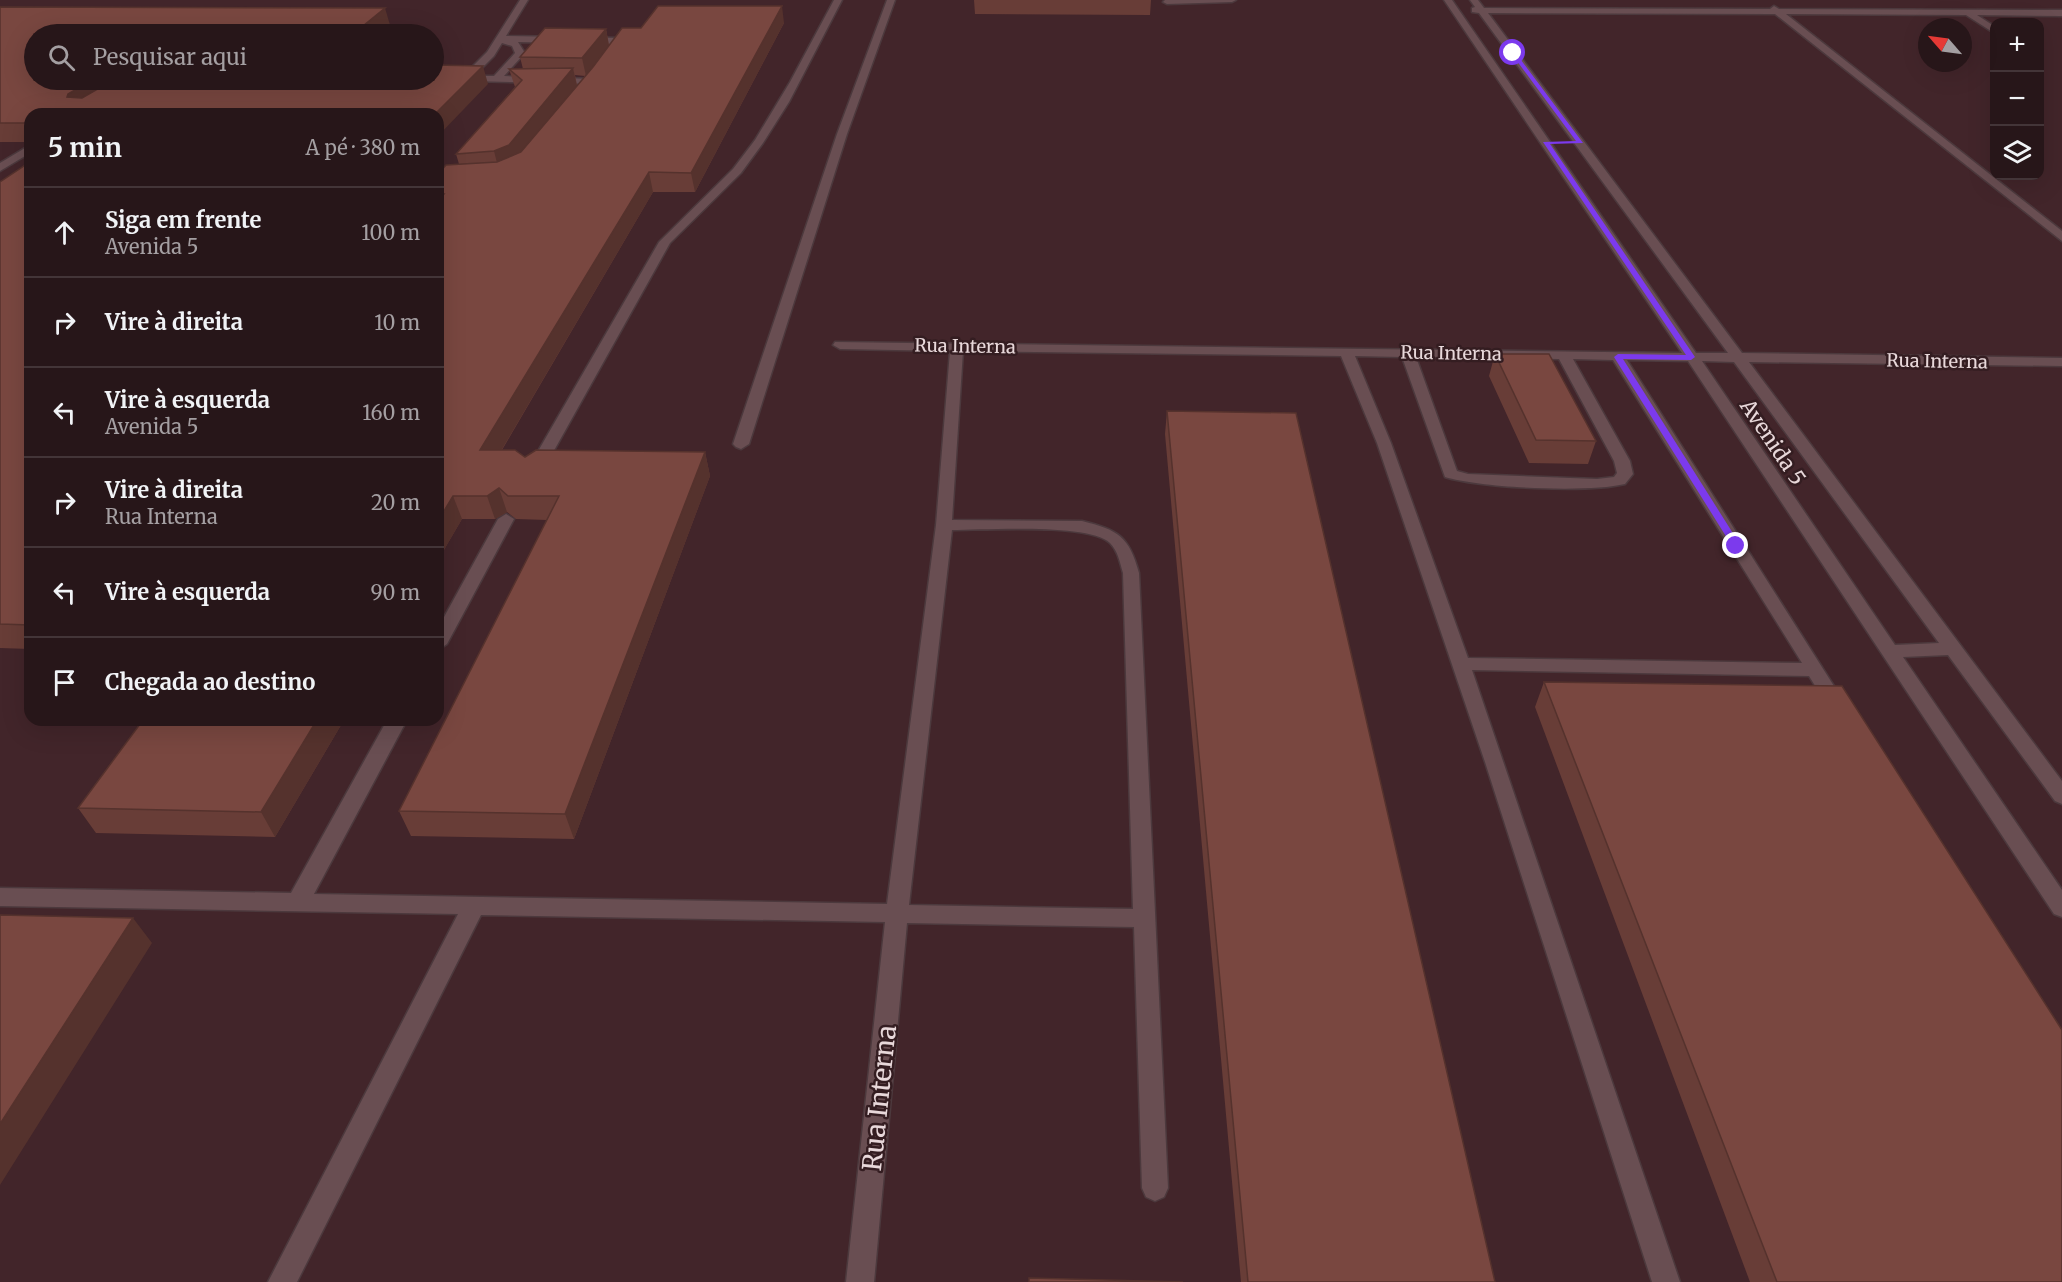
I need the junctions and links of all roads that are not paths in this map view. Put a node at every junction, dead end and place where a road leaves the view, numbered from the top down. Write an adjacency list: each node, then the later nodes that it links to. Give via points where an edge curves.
1 (524, 0): 17 (lane)
2 (838, 0): 36 (lane, via 777,115 745,161 665,242)
3 (891, 0): 35 (lane)
4 (1232, 0): 7 (lane)
5 (1762, 0): 10 (lane)
6 (1837, 0): 11 (lane)
7 (1167, 2)
8 (1451, 5): 9 (lane); 21 (lane, Avenida 5)
9 (1478, 5): 10 (lane); 21 (lane, Avenida 5)
10 (1775, 10): 11 (lane); 25 (lane)
11 (1853, 11): 12 (lane)
12 (1967, 12): 13 (lane); 16 (lane)
13 (2046, 13): 14 (lane); 15 (lane)
14 (2062, 13)
15 (2062, 22)
16 (1990, 27)
17 (501, 39): 19 (lane); 20 (lane, via 515,44 520,54); 20 (lane, via 621,41 594,77)
18 (444, 78): 19 (lane)
19 (465, 79): 20 (lane)
20 (496, 80)
21 (1563, 142): 24 (lane, Avenida 5); 24 (lane, Avenida 5)
22 (24, 152): 23 (lane)
23 (0, 168)
24 (1601, 198): 32 (lane, Avenida 5); 33 (lane, Avenida 5)
25 (2062, 237)
26 (840, 345): 27 (lane, Rua Interna)
27 (957, 346): 28 (lane, Rua Interna); 38 (lane, Rua Interna)
28 (1346, 351): 29 (lane, Rua Interna); 42 (lane, via 1380,433)
29 (1407, 352): 30 (lane, Rua Interna); 30 (lane, via 1450,474 1467,479 1597,484 1619,481 1625,474 1622,461)
30 (1564, 355): 31 (lane, Rua Interna)
31 (1618, 357): 32 (lane, Rua Interna); 43 (lane)
32 (1691, 357): 33 (lane, Rua Interna); 41 (lane, Avenida 5)
33 (1740, 358): 34 (lane, Rua Interna); 40 (lane, Avenida 5)
34 (2062, 362)
35 (741, 444)
36 (533, 473)
37 (506, 519): 39 (lane)
38 (944, 525): 51 (lane, Rua Interna); 52 (lane, via 1082,526 1104,531 1124,548 1131,573)
39 (444, 633)
40 (1954, 650): 41 (lane); 46 (lane, Avenida 5)
41 (1889, 651): 50 (lane, Avenida 5)
42 (1460, 664): 43 (lane); 56 (lane)
43 (1815, 670): 44 (lane)
44 (1847, 720)
45 (394, 726): 48 (lane)
46 (2062, 796)
47 (0, 897): 48 (lane)
48 (298, 902): 49 (lane)
49 (474, 906): 51 (lane); 54 (lane)
50 (2062, 908)
51 (897, 914): 52 (lane); 55 (lane, Rua Interna)
52 (1146, 918): 53 (lane)
53 (1155, 1188)
54 (282, 1282)
55 (860, 1282)
56 (1666, 1282)

